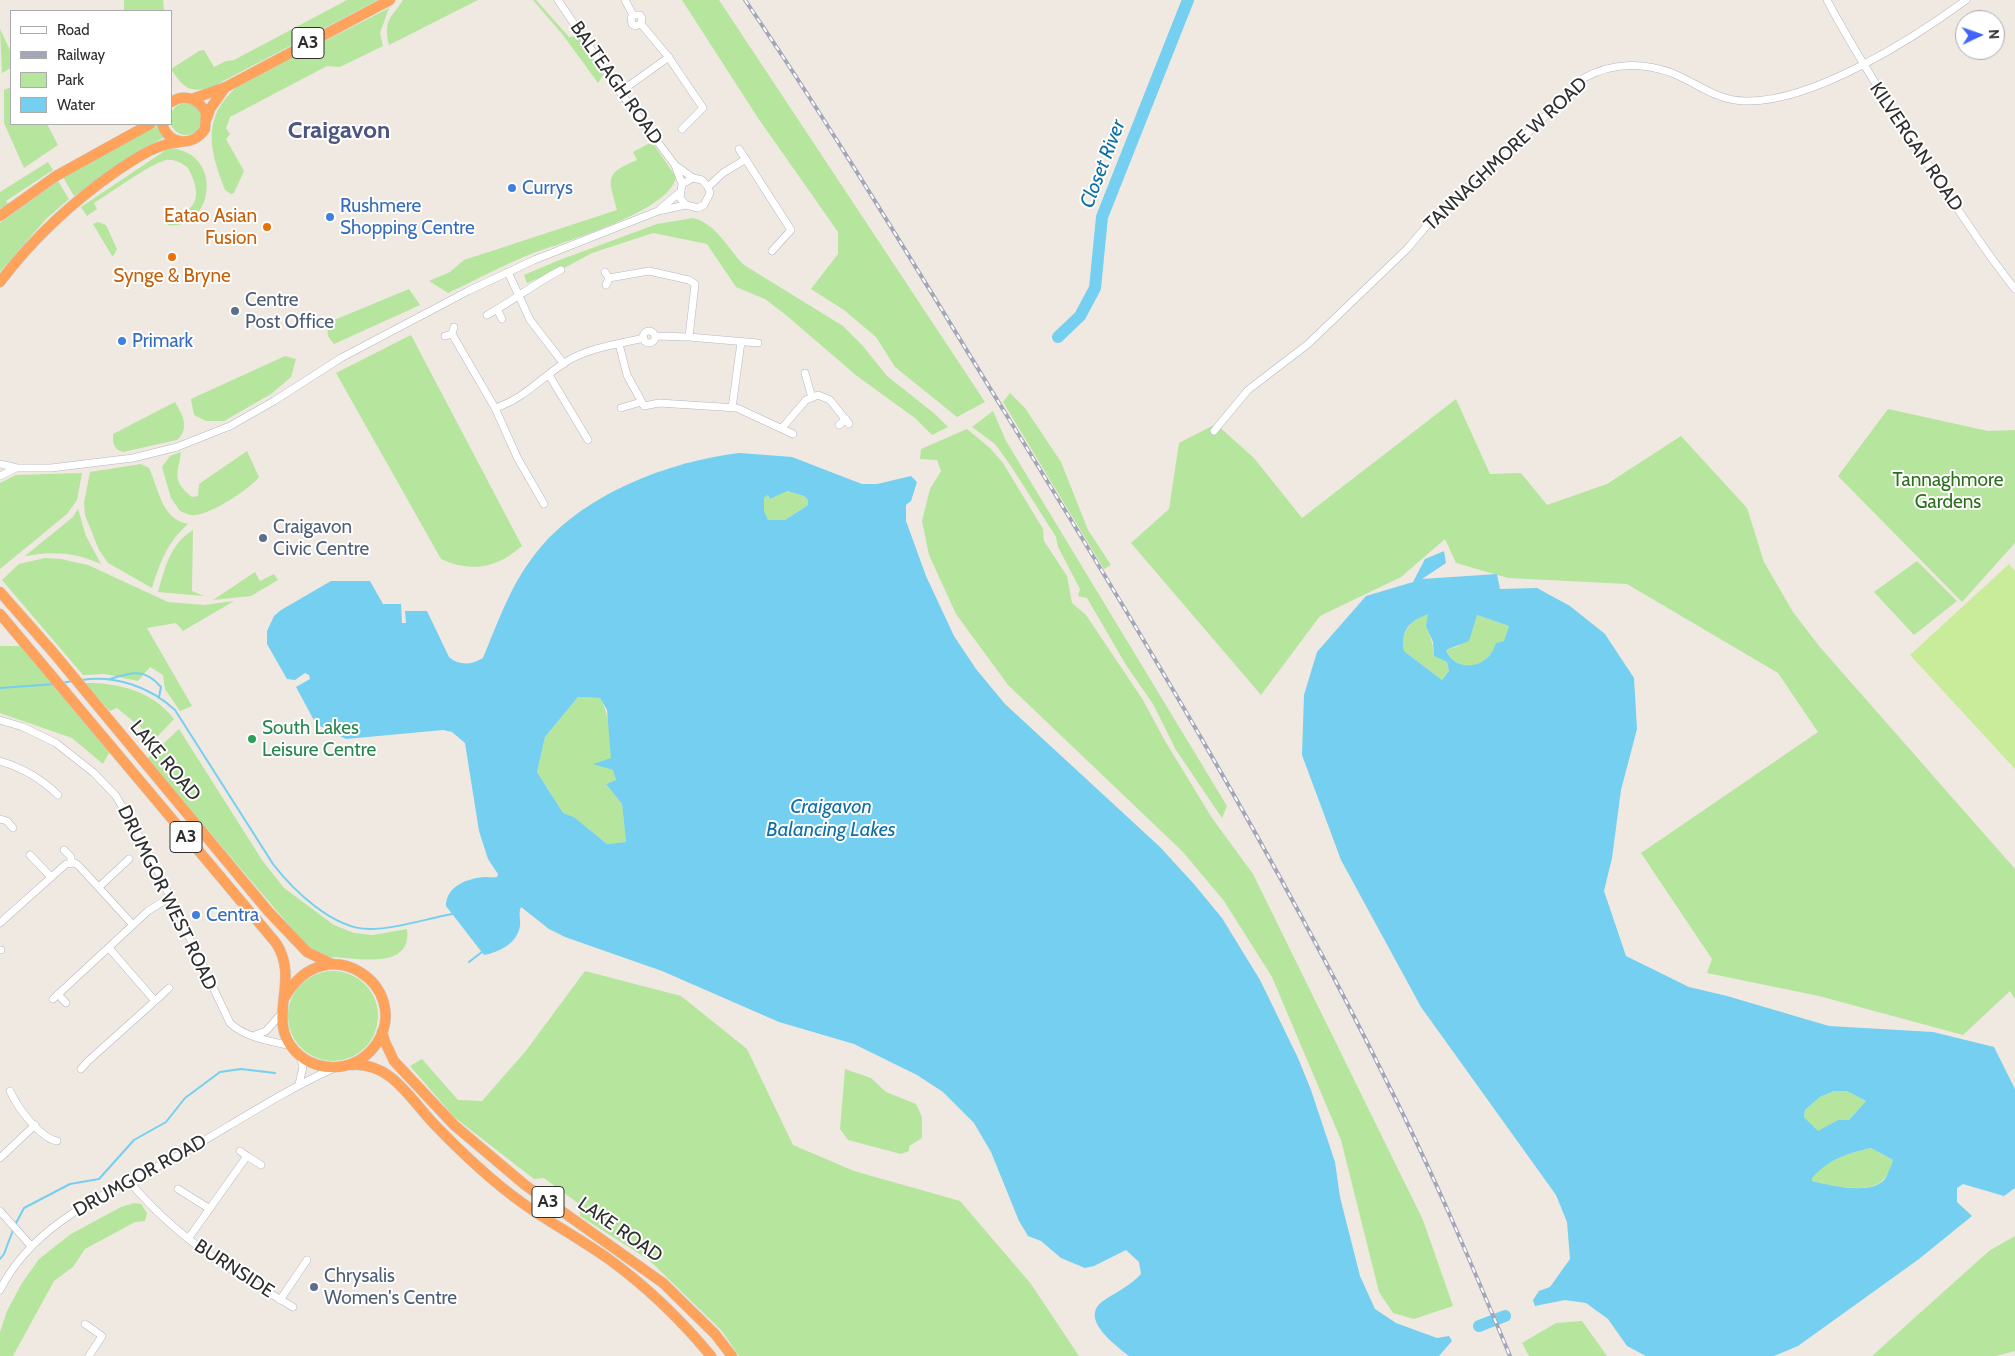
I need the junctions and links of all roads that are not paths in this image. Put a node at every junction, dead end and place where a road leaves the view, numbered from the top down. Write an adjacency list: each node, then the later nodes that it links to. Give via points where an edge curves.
1 (390, 0): 8 (highway, A3)
2 (558, 0): 9 (street, BALTEAGH ROAD)
3 (625, 0): 6 (street, via 633,15 632,24 641,24)
4 (1827, 0): 7 (street, KILVERGAN ROAD)
5 (1966, 0): 7 (street, TANNAGHMORE W ROAD)
6 (669, 57): 9 (street); 15 (street, via 703,108)
7 (1863, 66): 32 (street, KILVERGAN ROAD, via 1961,215); 52 (street, TANNAGHMORE W ROAD, via 1798,92 1746,102 1728,100 1672,73 1643,66 1599,70 1584,78 1487,173 1435,216 1407,249 1308,344 1248,390)
8 (226, 87): 10 (highway, A3); 12 (highway, A3)
9 (620, 92): 19 (street, BALTEAGH ROAD)
10 (192, 99): 11 (highway, A3, via 180,98); 12 (highway, via 204,108)
11 (172, 102)
12 (207, 118): 16 (highway, A3, via 200,135)
13 (148, 125): 26 (highway, via 56,176)
14 (163, 125): 16 (highway, via 169,136)
15 (682, 129)
16 (180, 142): 30 (highway, A3, via 155,147 89,190 40,234)
17 (739, 149): 18 (street)
18 (746, 159): 22 (street); 27 (street, via 791,230)
19 (674, 165): 20 (street, BALTEAGH ROAD); 21 (street, BALTEAGH ROAD)
20 (693, 178): 21 (street); 22 (street, via 702,180)
21 (682, 184): 23 (street)
22 (708, 187): 24 (street, via 710,194 704,205)
23 (679, 193): 24 (street); 25 (street)
24 (686, 206): 25 (street)
25 (658, 211): 29 (street)
26 (0, 216)
27 (772, 251)
28 (561, 270): 33 (street, via 535,283)
29 (508, 272): 33 (street); 56 (street, via 341,358 274,402 230,426 177,446 132,458 74,466)
30 (0, 282)
31 (606, 285): 38 (street, via 607,275 649,271 689,280 695,284)
32 (2015, 289)
33 (519, 297): 34 (street); 42 (street, via 530,320)
34 (497, 309): 35 (street); 36 (street)
35 (488, 315)
36 (502, 319)
37 (450, 333): 47 (street)
38 (689, 337): 39 (street); 41 (street, via 655,336 650,343 644,338)
39 (741, 342): 40 (street); 49 (street)
40 (758, 343)
41 (619, 344): 42 (street, via 607,345); 46 (street, via 627,375)
42 (564, 364): 44 (street)
43 (805, 373): 45 (street)
44 (549, 375): 47 (street, via 517,400); 54 (street)
45 (812, 398): 50 (street, via 818,395 830,400 847,422); 51 (street, via 806,400)
46 (641, 402): 48 (street); 49 (street, via 644,406 659,403)
47 (495, 408): 58 (street)
48 (621, 408)
49 (732, 408): 51 (street)
50 (839, 425)
51 (782, 428): 53 (street)
52 (1214, 431)
53 (793, 434)
54 (588, 440)
55 (0, 464): 56 (street)
56 (17, 468): 57 (street)
57 (0, 476)
58 (544, 504)
59 (0, 592): 76 (highway, LAKE ROAD / A3, via 268,911 307,952)
60 (0, 614): 78 (highway, LAKE ROAD / A3, via 276,943 286,968)
61 (0, 720): 72 (street, DRUMGOR WEST ROAD, via 56,743 104,782 116,796 147,850)
62 (0, 761): 63 (street, via 40,778)
63 (58, 795)
64 (0, 819): 65 (street)
65 (13, 828)
66 (64, 850): 69 (street, via 71,857)
67 (30, 855): 70 (street)
68 (129, 859): 71 (street)
69 (71, 863): 70 (street); 71 (street, via 80,866)
70 (51, 878): 73 (street)
71 (100, 887): 74 (street)
72 (170, 897): 74 (street); 83 (street, DRUMGOR WEST ROAD, via 226,1017 235,1028)
73 (0, 923)
74 (133, 925): 75 (street)
75 (109, 948): 79 (street); 80 (street, via 55,996)
76 (332, 964): 78 (highway, A3, via 317,966 303,973); 82 (highway, A3, via 353,968 376,987 384,1011)
77 (169, 988): 79 (street)
78 (285, 997): 81 (highway, A3)
79 (155, 1001): 88 (street)
80 (66, 1002)
81 (282, 1014): 83 (street, via 266,1031); 84 (highway, A3, via 283,1027)
82 (382, 1032): 86 (highway, A3, via 374,1048); 108 (highway, LAKE ROAD / A3, via 386,1047 398,1066 454,1125 525,1186 663,1282)
83 (252, 1036): 84 (street, DRUMGOR WEST ROAD)
84 (291, 1046): 85 (highway, A3)
85 (300, 1056): 87 (highway, A3); 89 (street, via 303,1067)
86 (349, 1065): 87 (highway, A3); 107 (highway, LAKE ROAD / A3, via 361,1064 382,1070 478,1168 521,1202 627,1272)
87 (334, 1068): 89 (street, DRUMGOR ROAD)
88 (81, 1070)
89 (299, 1084): 95 (street, DRUMGOR ROAD)
90 (10, 1091): 91 (street)
91 (34, 1125): 92 (street, via 48,1139); 93 (street)
92 (57, 1141)
93 (0, 1158)
94 (261, 1165): 97 (street, BURNSIDE, via 244,1154)
95 (129, 1182): 99 (street, BURNSIDE, via 156,1214); 100 (street, DRUMGOR ROAD, via 70,1214)
96 (178, 1189): 97 (street, BURNSIDE)
97 (210, 1209): 99 (street, BURNSIDE)
98 (0, 1210): 100 (street)
99 (188, 1239): 103 (street, BURNSIDE)
100 (31, 1246): 102 (street, DRUMGOR ROAD, via 12,1268)
101 (307, 1260): 103 (street, BURNSIDE)
102 (0, 1290)
103 (280, 1300): 104 (street, BURNSIDE)
104 (292, 1307)
105 (85, 1324): 106 (street, via 102,1336)
106 (89, 1356)
107 (711, 1356)
108 (732, 1356)

